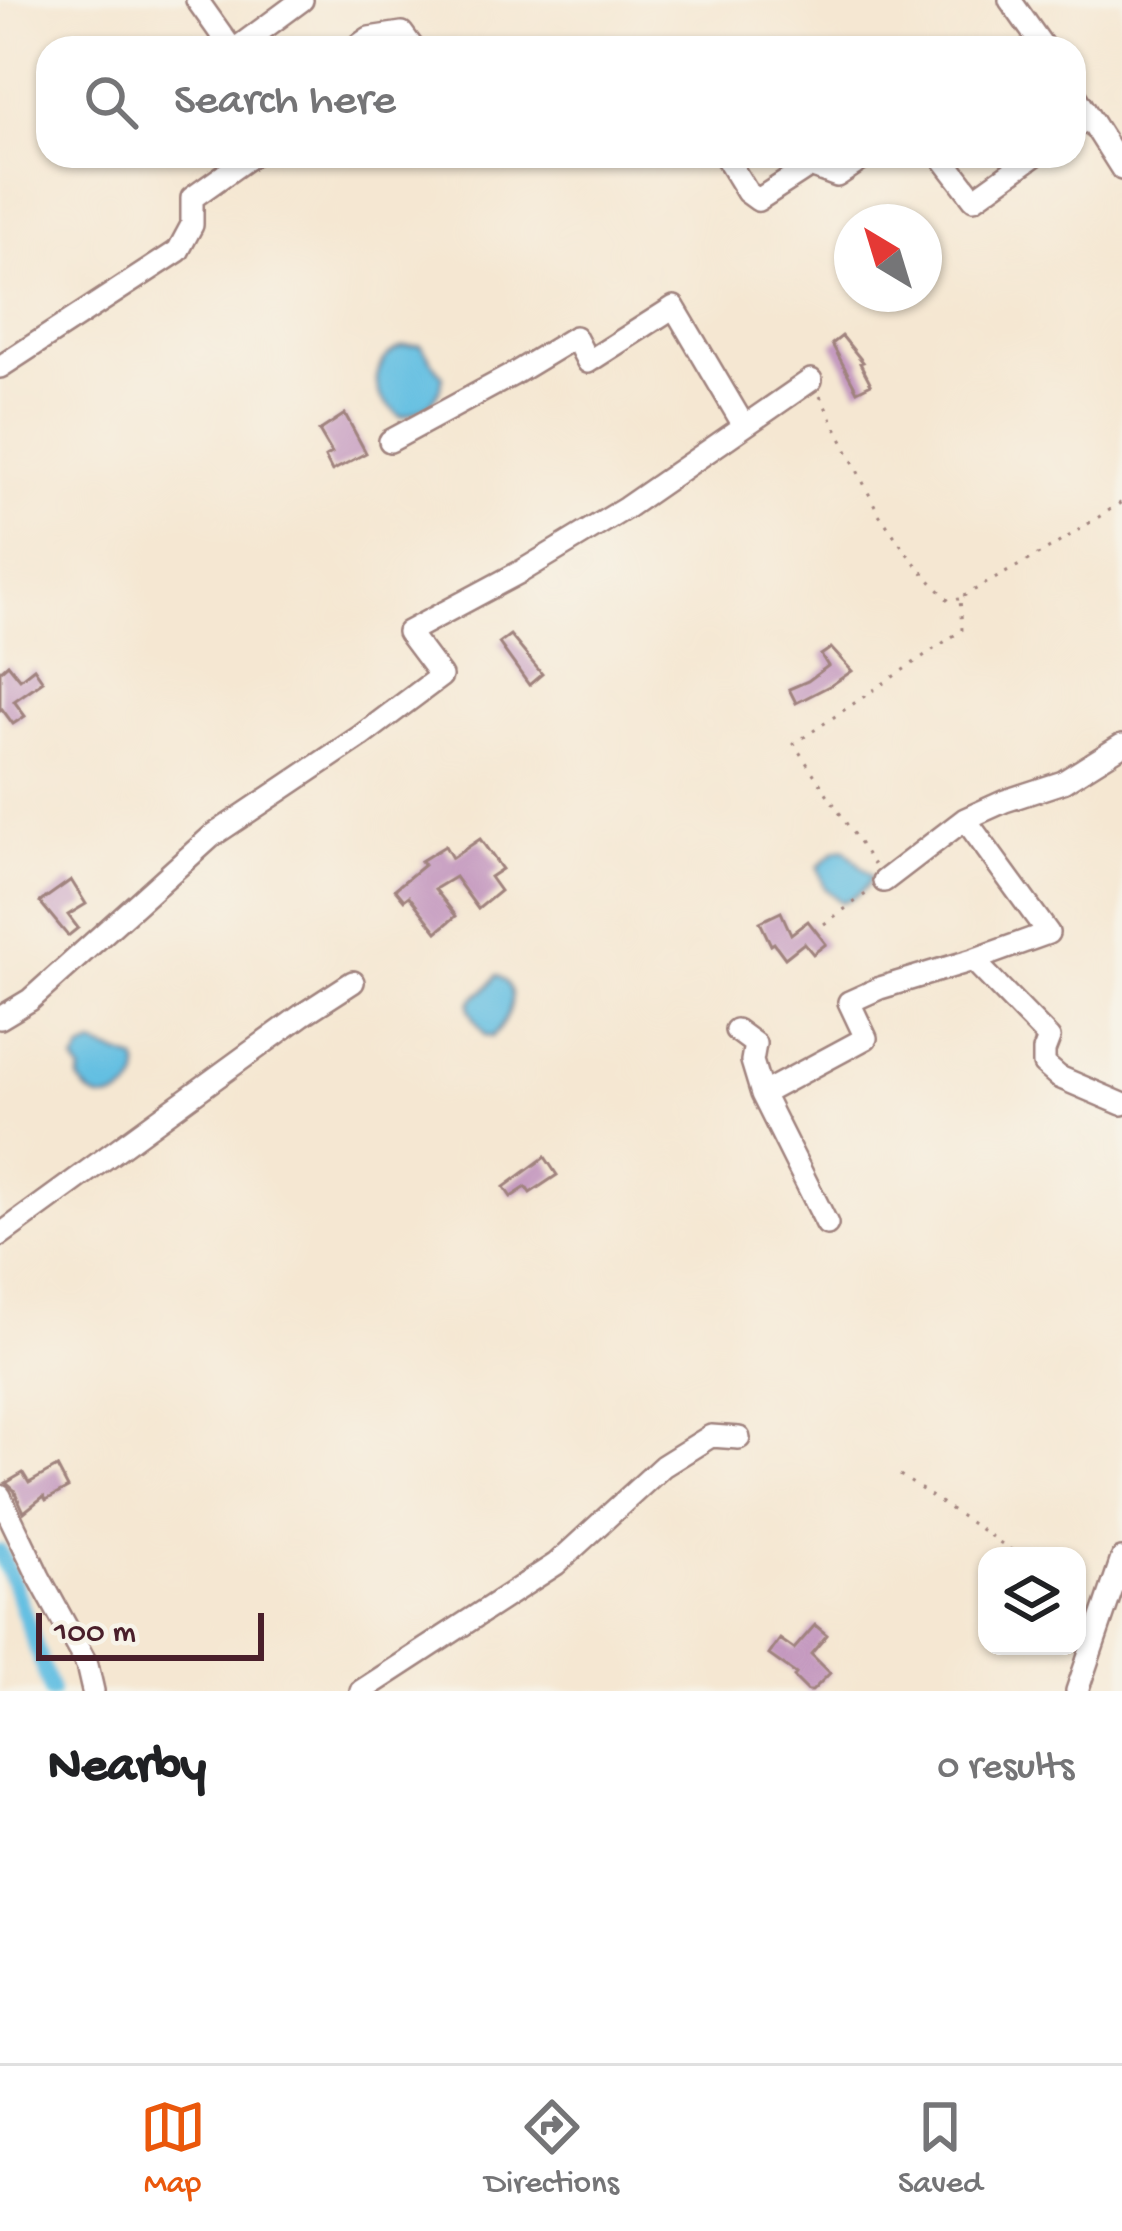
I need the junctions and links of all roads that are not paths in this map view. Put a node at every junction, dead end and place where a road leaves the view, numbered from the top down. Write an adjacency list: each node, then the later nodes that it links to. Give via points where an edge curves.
1 (197, 0): 4 (street)
2 (302, 0): 5 (street)
3 (1010, 0): 6 (street)
4 (225, 36)
5 (251, 36)
6 (1036, 36)
7 (1086, 127): 15 (street)
8 (234, 168): 16 (street, via 192,198 192,225 178,251)
9 (732, 168): 10 (street, via 758,200)
10 (807, 168)
11 (815, 168): 12 (street, via 837,176)
12 (849, 168)
13 (950, 168): 14 (street, via 974,199)
14 (1017, 168)
15 (1122, 169)
16 (0, 367)
17 (811, 380): 18 (street)
18 (743, 424): 19 (street, via 674,307 588,362 574,337); 25 (street, via 609,518 408,632 441,676 212,836)
19 (390, 441)
20 (1122, 746): 21 (street, via 1063,782)
21 (965, 819): 22 (street); 23 (street, via 1048,933)
22 (884, 881)
23 (974, 960): 27 (street, via 849,1002 866,1038); 28 (street, via 1049,1038 1044,1064)
24 (353, 982): 30 (street)
25 (0, 1018)
26 (736, 1030): 27 (street, via 755,1044)
27 (762, 1094): 29 (street)
28 (1122, 1105)
29 (827, 1224)
30 (0, 1235)
31 (739, 1438): 35 (street, via 711,1436 663,1466 556,1564)
32 (0, 1496): 34 (street)
33 (1122, 1559): 36 (street)
34 (93, 1691)
35 (361, 1691)
36 (1077, 1691)

